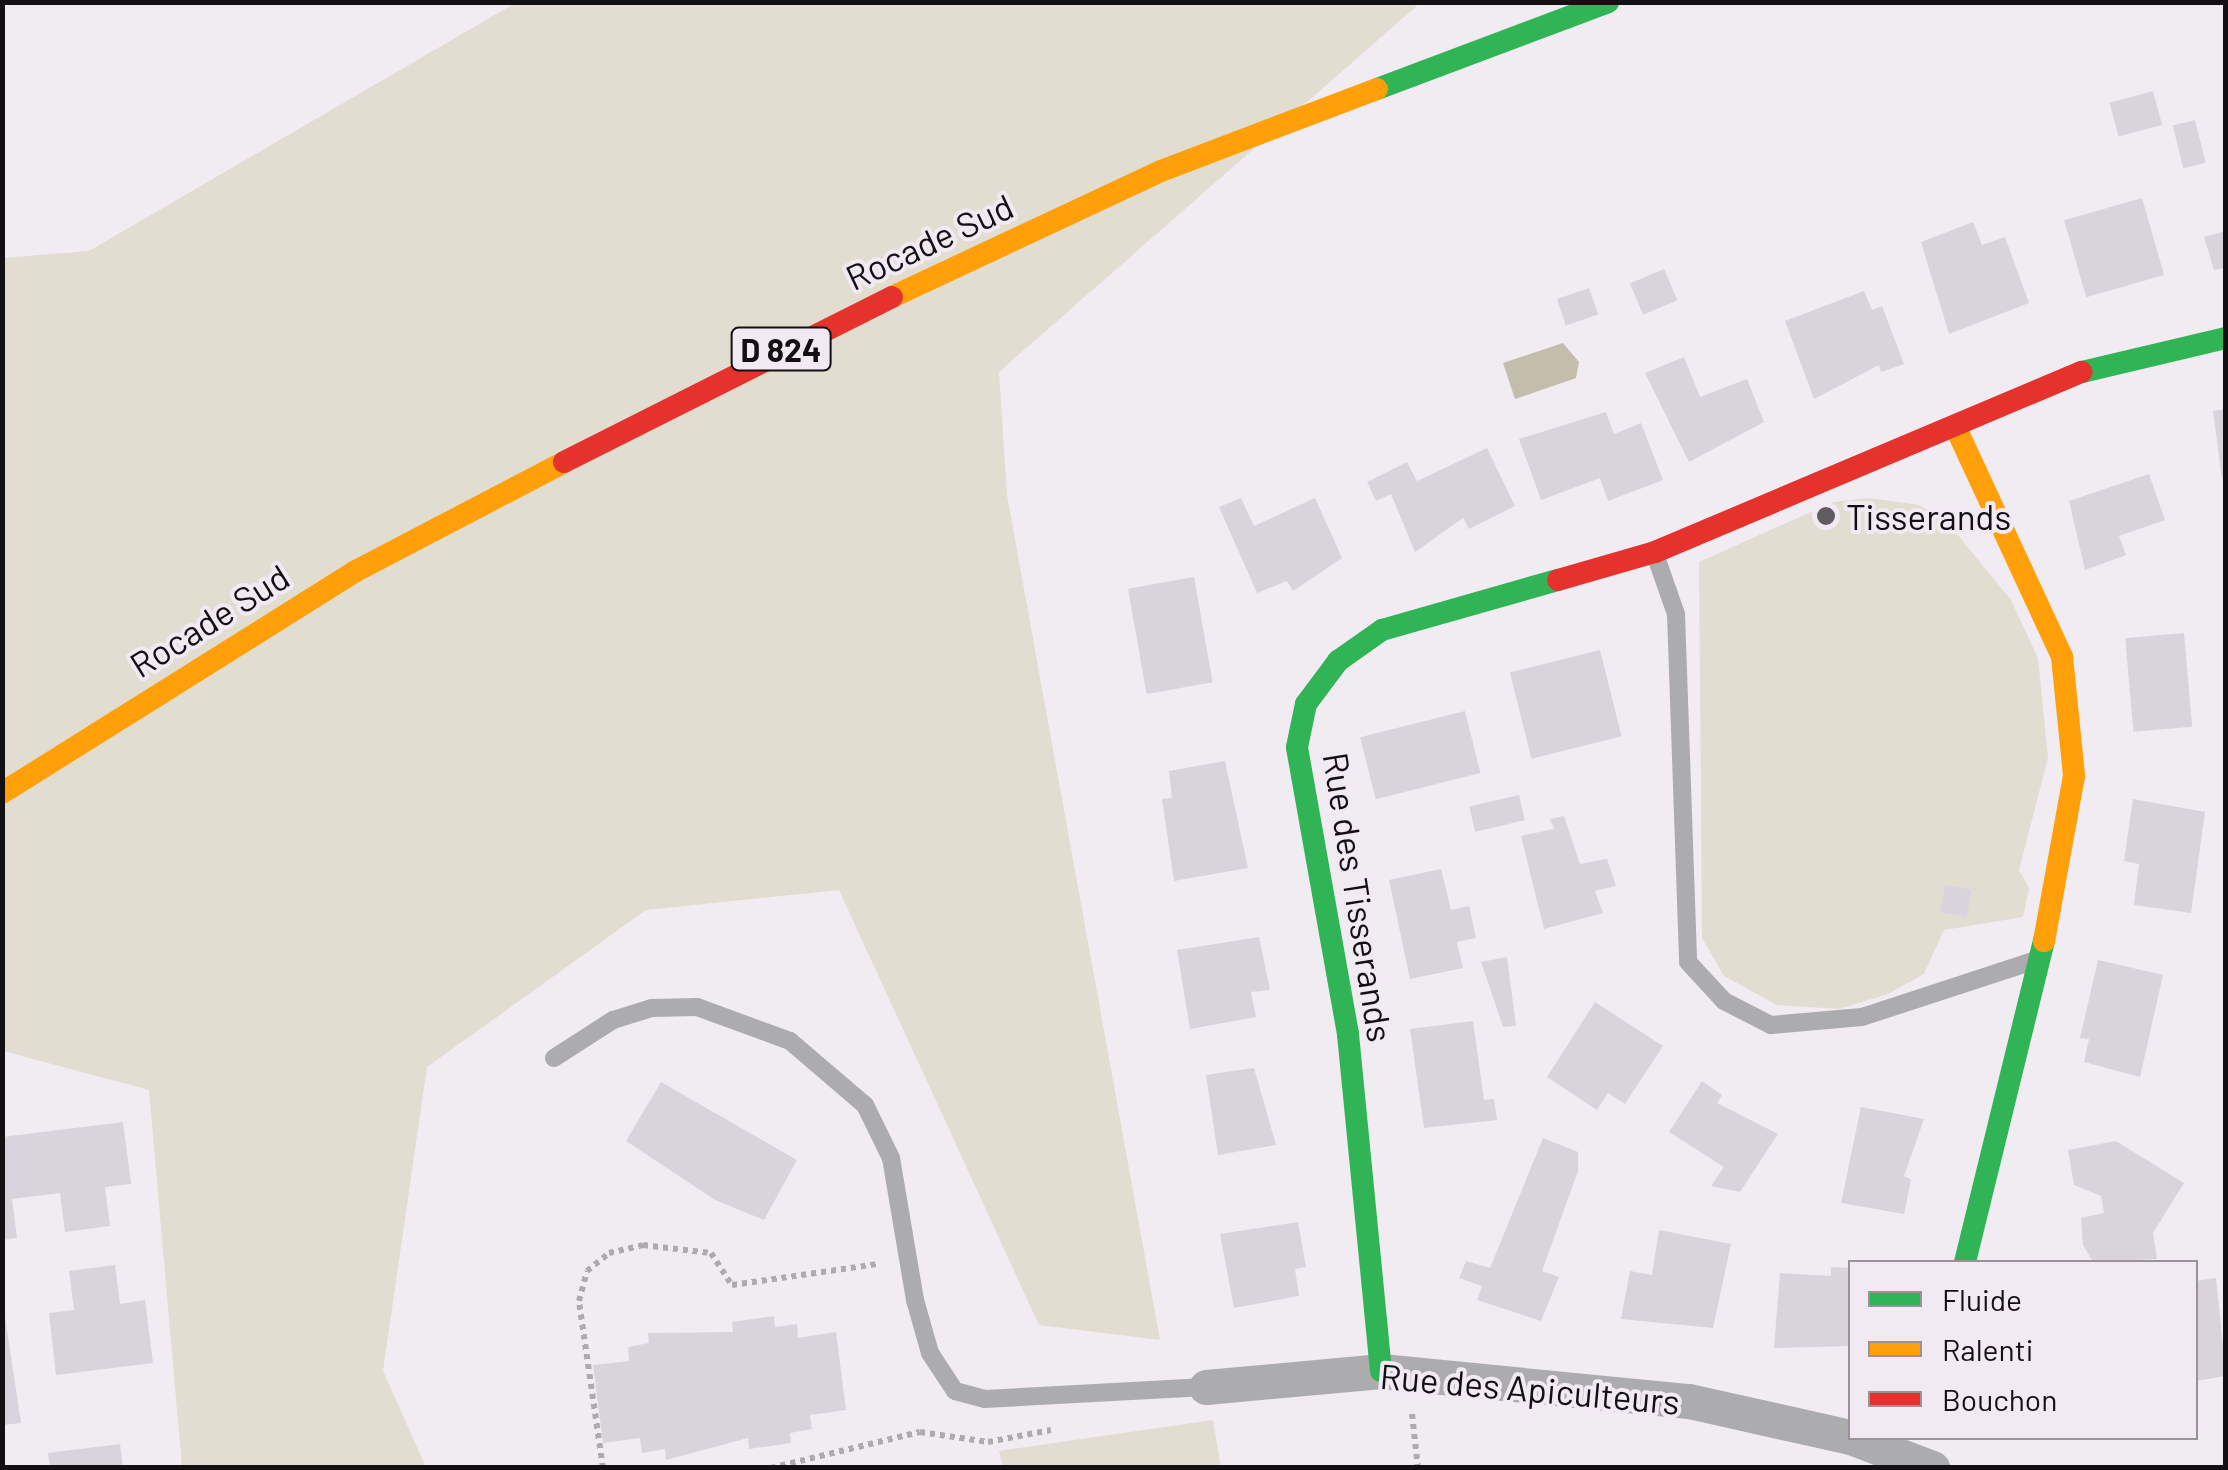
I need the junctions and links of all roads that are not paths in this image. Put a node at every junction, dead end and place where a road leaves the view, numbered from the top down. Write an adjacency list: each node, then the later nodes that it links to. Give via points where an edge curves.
1 (1608, 2): 5 (street, Rocade Sud / D 824, via 1161,172 758,360 354,572)
2 (2226, 338): 3 (street, Rue des Tisserands, via 2050,380)
3 (1954, 426): 4 (street, Rue des Tisserands); 6 (street, via 2062,658 2074,776)
4 (1655, 552): 6 (lane, via 1676,614 1688,962 1724,1001 1770,1026 1862,1017); 9 (street, Rue des Tisserands, via 1382,630 1338,661 1306,704 1298,748 1348,1034)
5 (2, 793)
6 (2041, 959): 8 (street)
7 (554, 1058): 10 (lane, via 613,1020 652,1008 698,1007 790,1041 865,1105 891,1158 930,1353 956,1391 985,1400)
8 (1966, 1260)
9 (1394, 1372): 10 (street, Rue des Apiculteurs); 11 (street, Rue des Apiculteurs, via 1689,1401)
10 (1206, 1387)
11 (1848, 1436)
12 (1865, 1440): 13 (street, Rue des Apiculteurs)
13 (1915, 1452)

